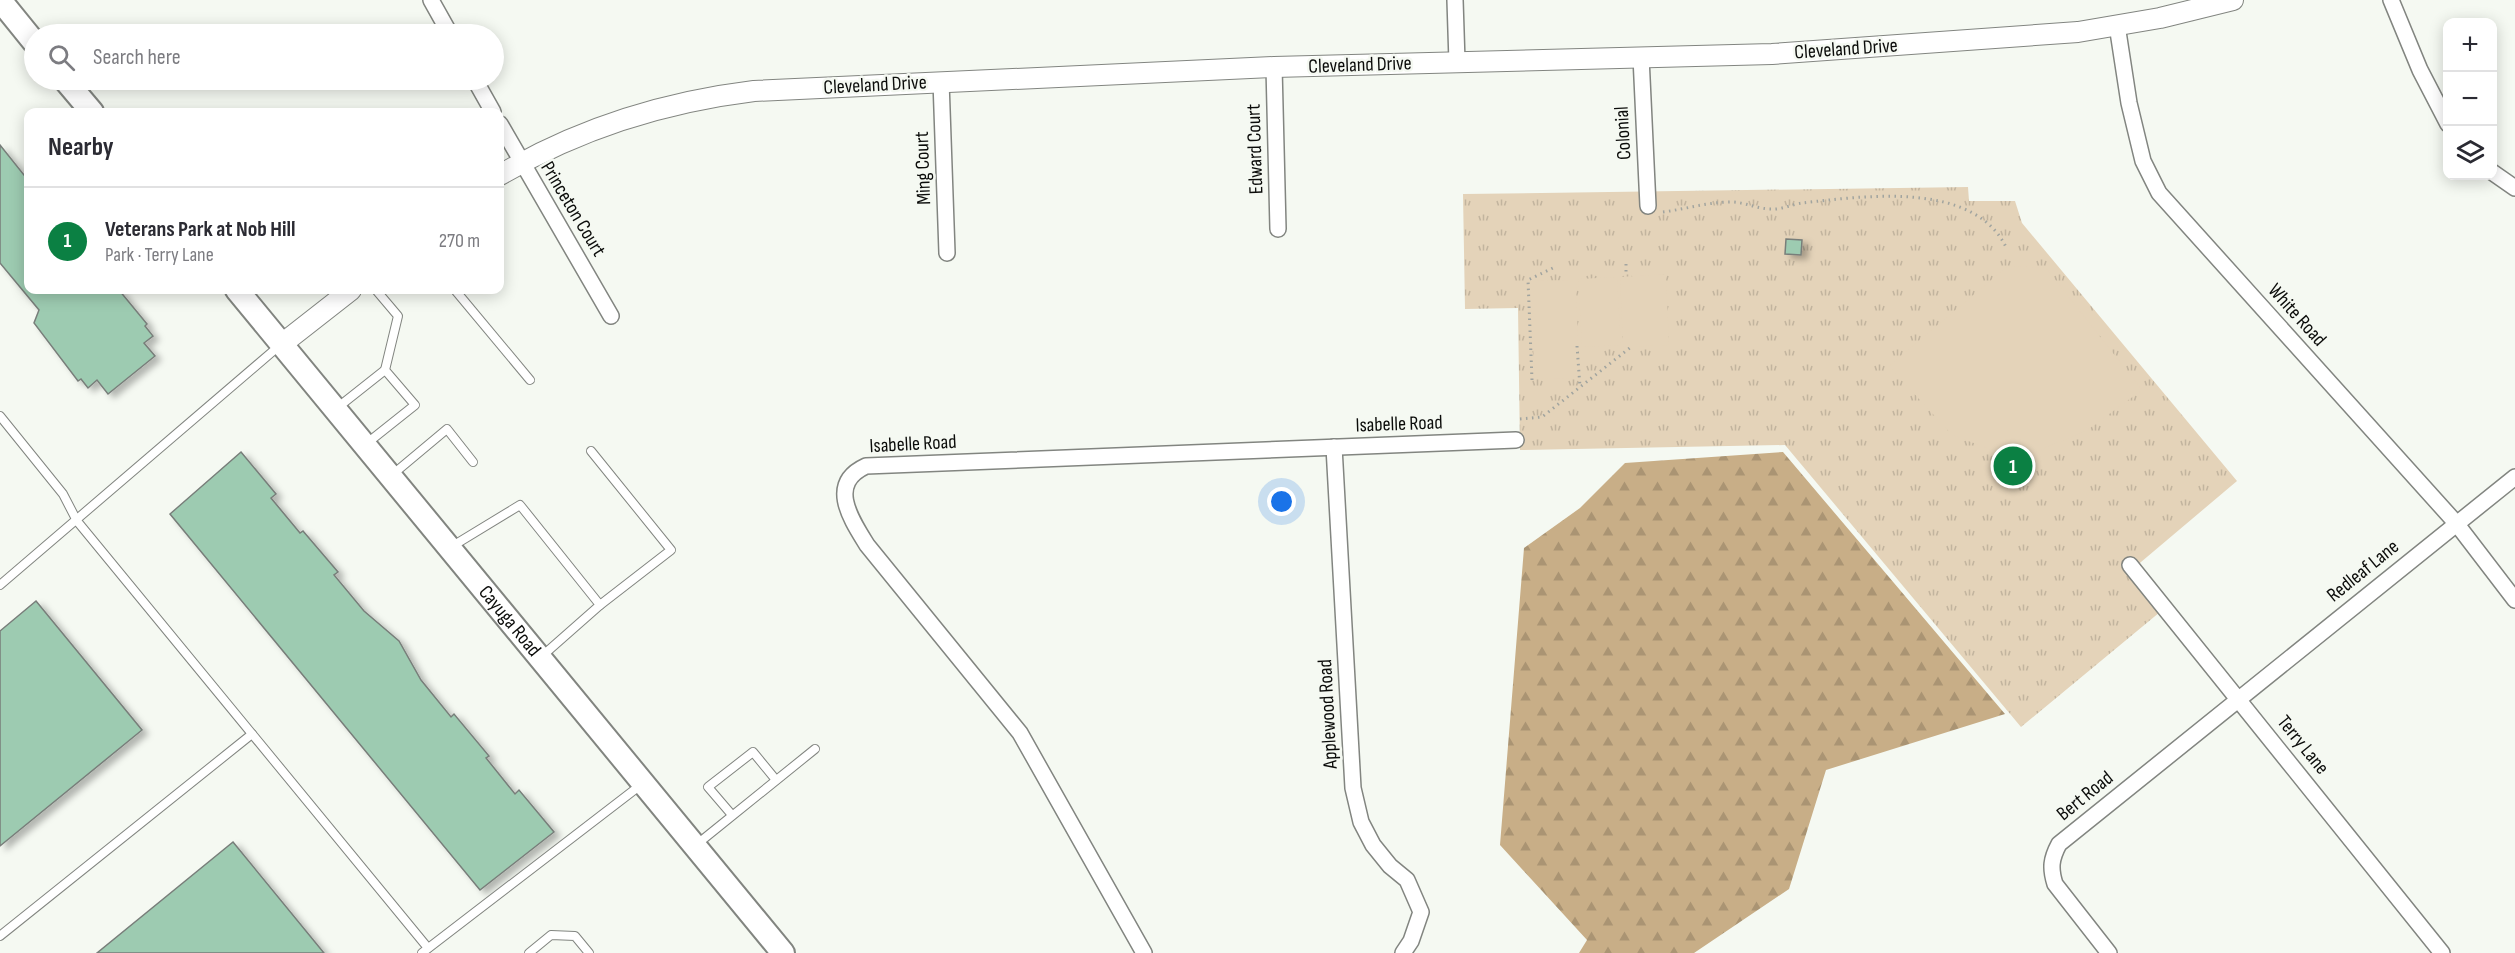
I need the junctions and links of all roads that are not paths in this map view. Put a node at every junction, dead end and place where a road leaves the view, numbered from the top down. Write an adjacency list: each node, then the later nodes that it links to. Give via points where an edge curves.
1 (431, 0): 6 (street)
2 (1455, 0): 10 (street)
3 (2233, 0): 7 (street, Cleveland Drive)
4 (2391, 0): 17 (street)
5 (4, 4): 8 (main road)
6 (444, 24)
7 (2117, 25): 9 (street, Cleveland Drive, via 1975,41 1772,54); 44 (street, White Road, via 2143,161 2159,193)
8 (24, 29)
9 (1641, 57): 10 (street, Cleveland Drive); 23 (street, Colonial)
10 (1457, 62): 11 (street, Cleveland Drive)
11 (1274, 67): 12 (street, Cleveland Drive); 24 (street, Edward Court)
12 (941, 81): 19 (street, Cleveland Drive, via 710,96 603,126); 25 (street, Ming Court)
13 (73, 90): 15 (main road)
14 (481, 90): 16 (street)
15 (89, 108)
16 (491, 108)
17 (2443, 114)
18 (504, 131): 19 (street, Princeton Court)
19 (521, 163): 20 (street, Cleveland Drive); 30 (street, Princeton Court)
20 (504, 173)
21 (2497, 175): 22 (street)
22 (2515, 188)
23 (1655, 209)
24 (1278, 230)
25 (947, 253)
26 (240, 294): 31 (main road, Cayuga Road)
27 (346, 294): 31 (street)
28 (379, 294): 32 (lane, via 398,316)
29 (458, 294): 33 (lane)
30 (611, 316)
31 (282, 344): 34 (main road, Cayuga Road); 43 (lane)
32 (385, 369): 34 (lane); 37 (lane, via 415,405)
33 (530, 381)
34 (336, 409): 37 (main road, Cayuga Road)
35 (0, 416): 43 (lane, via 63,494)
36 (1516, 440): 38 (street, Isabelle Road)
37 (365, 445): 41 (main road, Cayuga Road)
38 (1334, 447): 63 (street, Isabelle Road, via 866,466 848,479 844,490 846,502 867,545 1020,733); 64 (street, Applewood Road, via 1353,788 1361,822 1373,846 1407,880 1421,912)
39 (591, 451): 49 (lane, via 672,550)
40 (474, 462): 41 (lane, via 447,429)
41 (391, 476): 45 (main road, Cayuga Road)
42 (2515, 477): 44 (street, Redleaf Lane)
43 (77, 521): 47 (lane); 52 (lane)
44 (2456, 524): 48 (street, White Road); 51 (street, Redleaf Lane)
45 (450, 548): 49 (lane, via 520,505); 50 (main road, Cayuga Road)
46 (2130, 565): 51 (street, Terry Lane)
47 (0, 585)
48 (2515, 600)
49 (600, 606): 50 (lane)
50 (540, 657): 55 (main road, Cayuga Road)
51 (2238, 698): 65 (street, Bert Road, via 2059,844 2052,856 2055,884); 66 (street, Terry Lane)
52 (252, 734): 58 (lane); 59 (lane)
53 (815, 749): 54 (lane)
54 (776, 780): 56 (lane); 56 (lane, via 753,752 708,787)
55 (643, 783): 57 (main road, Cayuga Road); 59 (lane)
56 (732, 815): 57 (lane)
57 (694, 846): 62 (main road, Cayuga Road)
58 (0, 936)
59 (425, 950)
60 (529, 953): 61 (lane, via 551,935 575,936)
61 (589, 953)
62 (783, 953)
63 (1144, 953)
64 (1403, 953)
65 (2109, 953)
66 (2442, 953)

